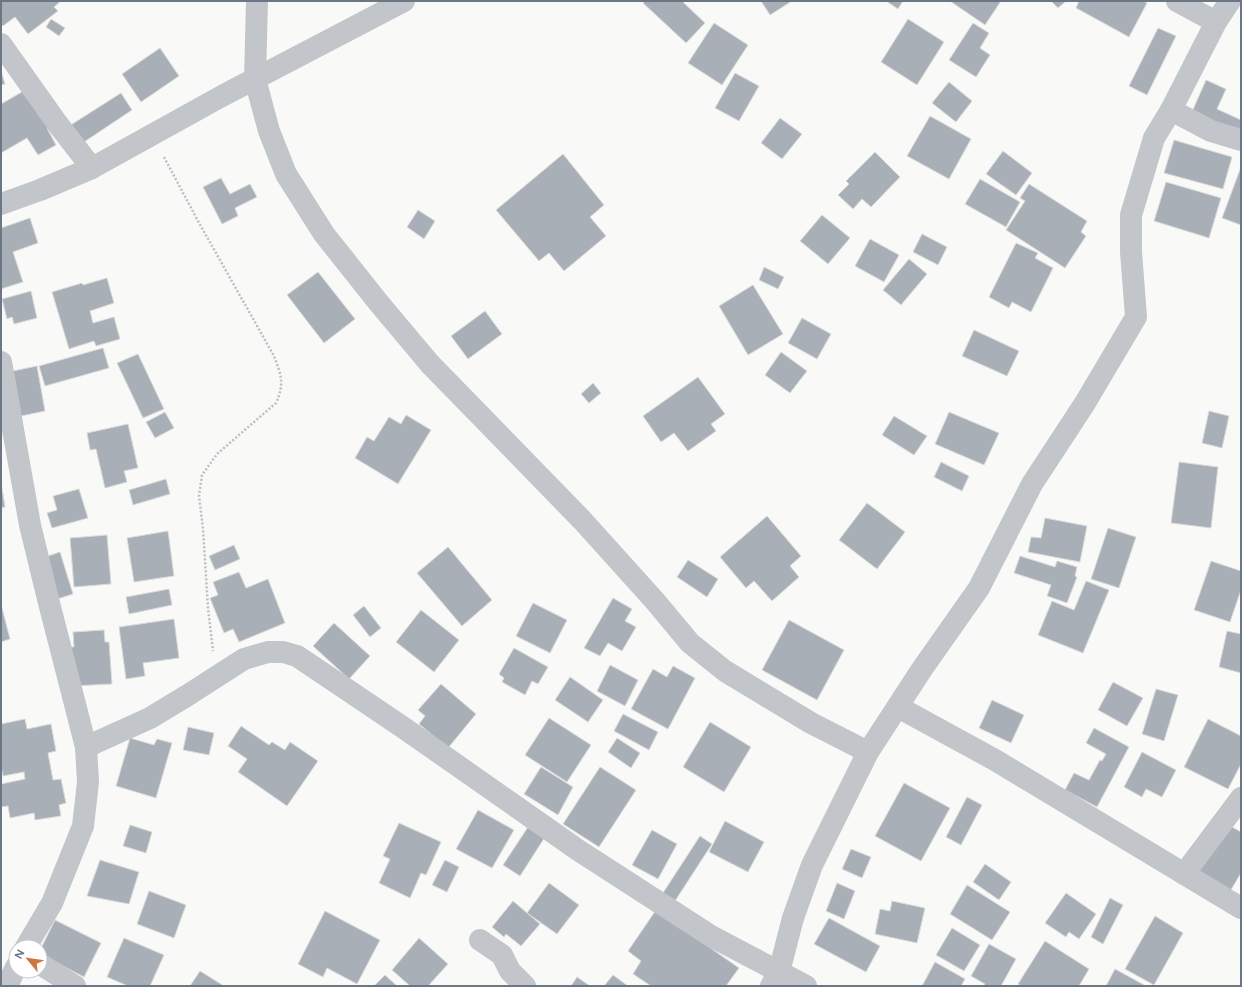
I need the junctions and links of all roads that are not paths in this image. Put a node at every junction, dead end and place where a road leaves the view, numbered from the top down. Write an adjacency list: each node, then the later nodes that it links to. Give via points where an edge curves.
1 (257, 1): 7 (street)
2 (404, 1): 7 (street)
3 (1177, 1): 5 (street)
4 (1230, 1): 5 (street)
5 (1216, 22): 8 (street)
6 (1, 44): 10 (street)
7 (254, 79): 10 (street); 15 (street, via 269,131 286,174 324,234 430,364 582,520 690,643 725,671 811,723)
8 (1171, 110): 9 (street, via 1211,131); 13 (street, via 1154,138 1131,215 1136,317 1085,403 1032,484 979,588)
9 (1241, 140)
10 (92, 168): 11 (street)
11 (1, 204)
12 (1, 362): 14 (street, via 30,525)
13 (898, 707): 15 (street); 17 (street, via 995,760)
14 (86, 747): 19 (street, via 88,782 83,826 52,903); 22 (street, via 150,718 244,659 268,652 283,652 297,656 578,850)
15 (868, 752): 22 (street, via 812,865)
16 (1241, 798): 17 (street)
17 (1184, 874): 18 (street)
18 (1241, 908)
19 (31, 939)
20 (480, 940): 24 (street, via 502,954 510,971)
21 (48, 969): 23 (street)
22 (775, 979): 25 (street)
23 (75, 986)
24 (525, 986)
25 (806, 986)

